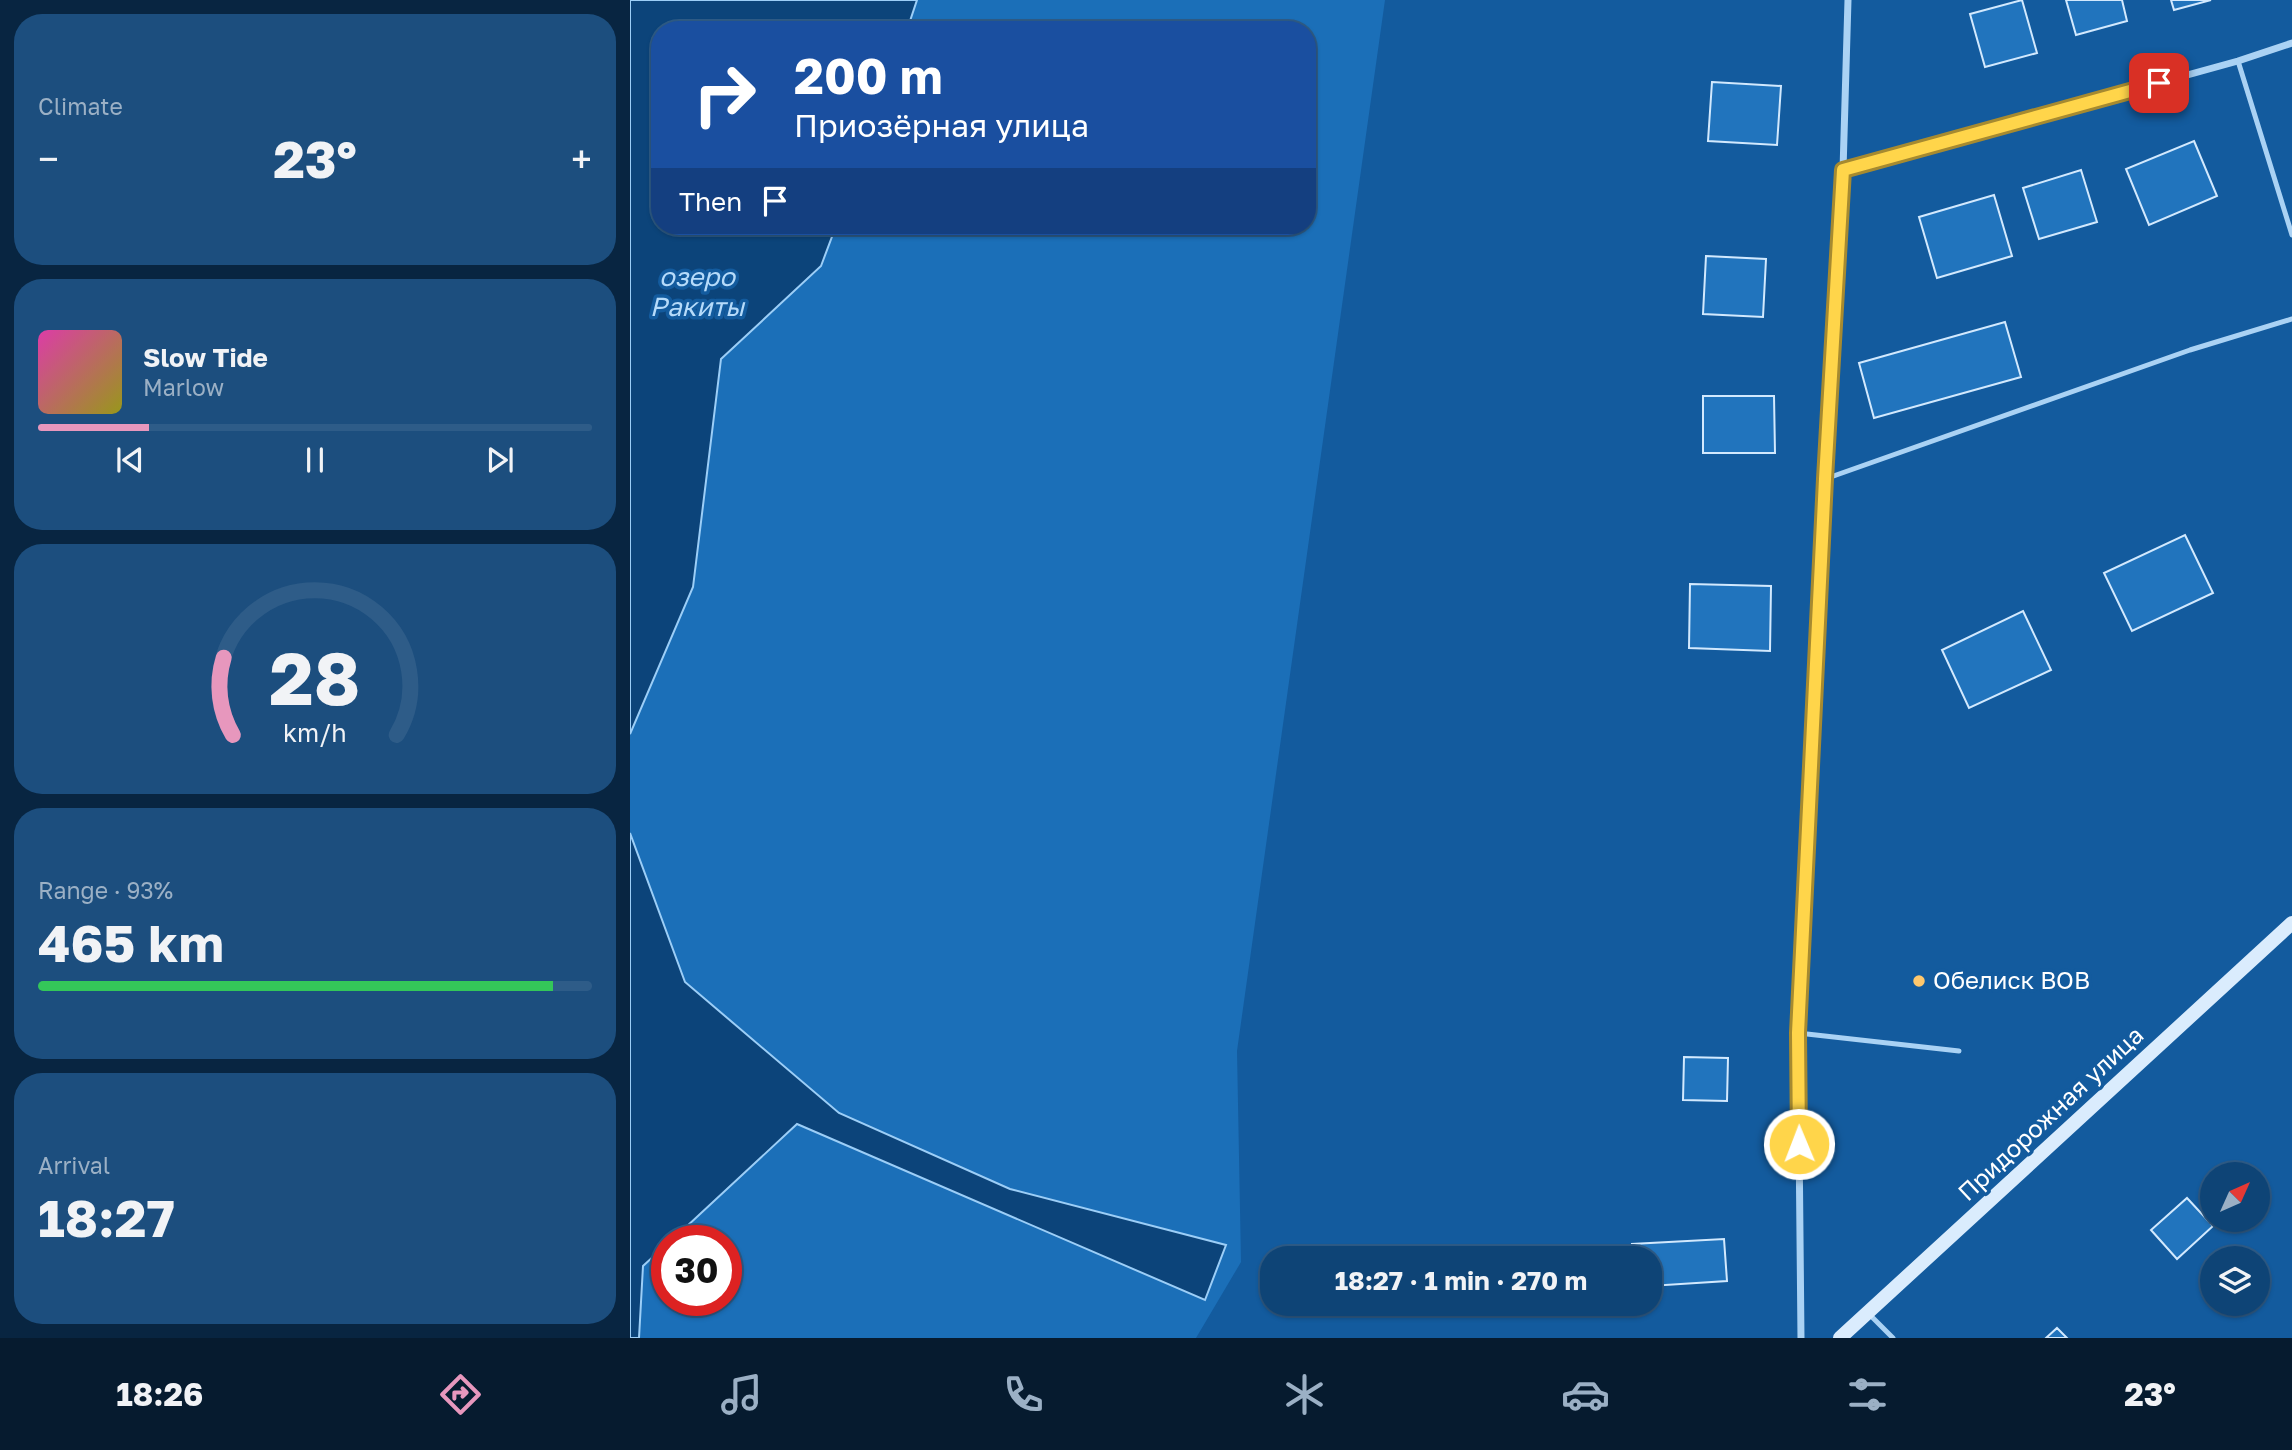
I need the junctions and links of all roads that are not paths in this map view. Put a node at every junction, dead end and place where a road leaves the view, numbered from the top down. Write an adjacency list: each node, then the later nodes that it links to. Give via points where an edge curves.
1 (1848, 0): 4 (street)
2 (2292, 43): 3 (street)
3 (2238, 61): 4 (street); 5 (lane)
4 (1843, 170): 7 (street)
5 (2292, 235)
6 (2292, 319): 7 (lane, via 2190,350)
7 (1825, 479): 9 (street)
8 (2292, 923): 11 (street, Придорожная улица)
9 (1798, 1033): 10 (lane); 12 (street)
10 (1959, 1051)
11 (1869, 1314): 13 (street, Придорожная улица); 14 (lane)
12 (1801, 1338)
13 (1840, 1338)
14 (1893, 1338)

